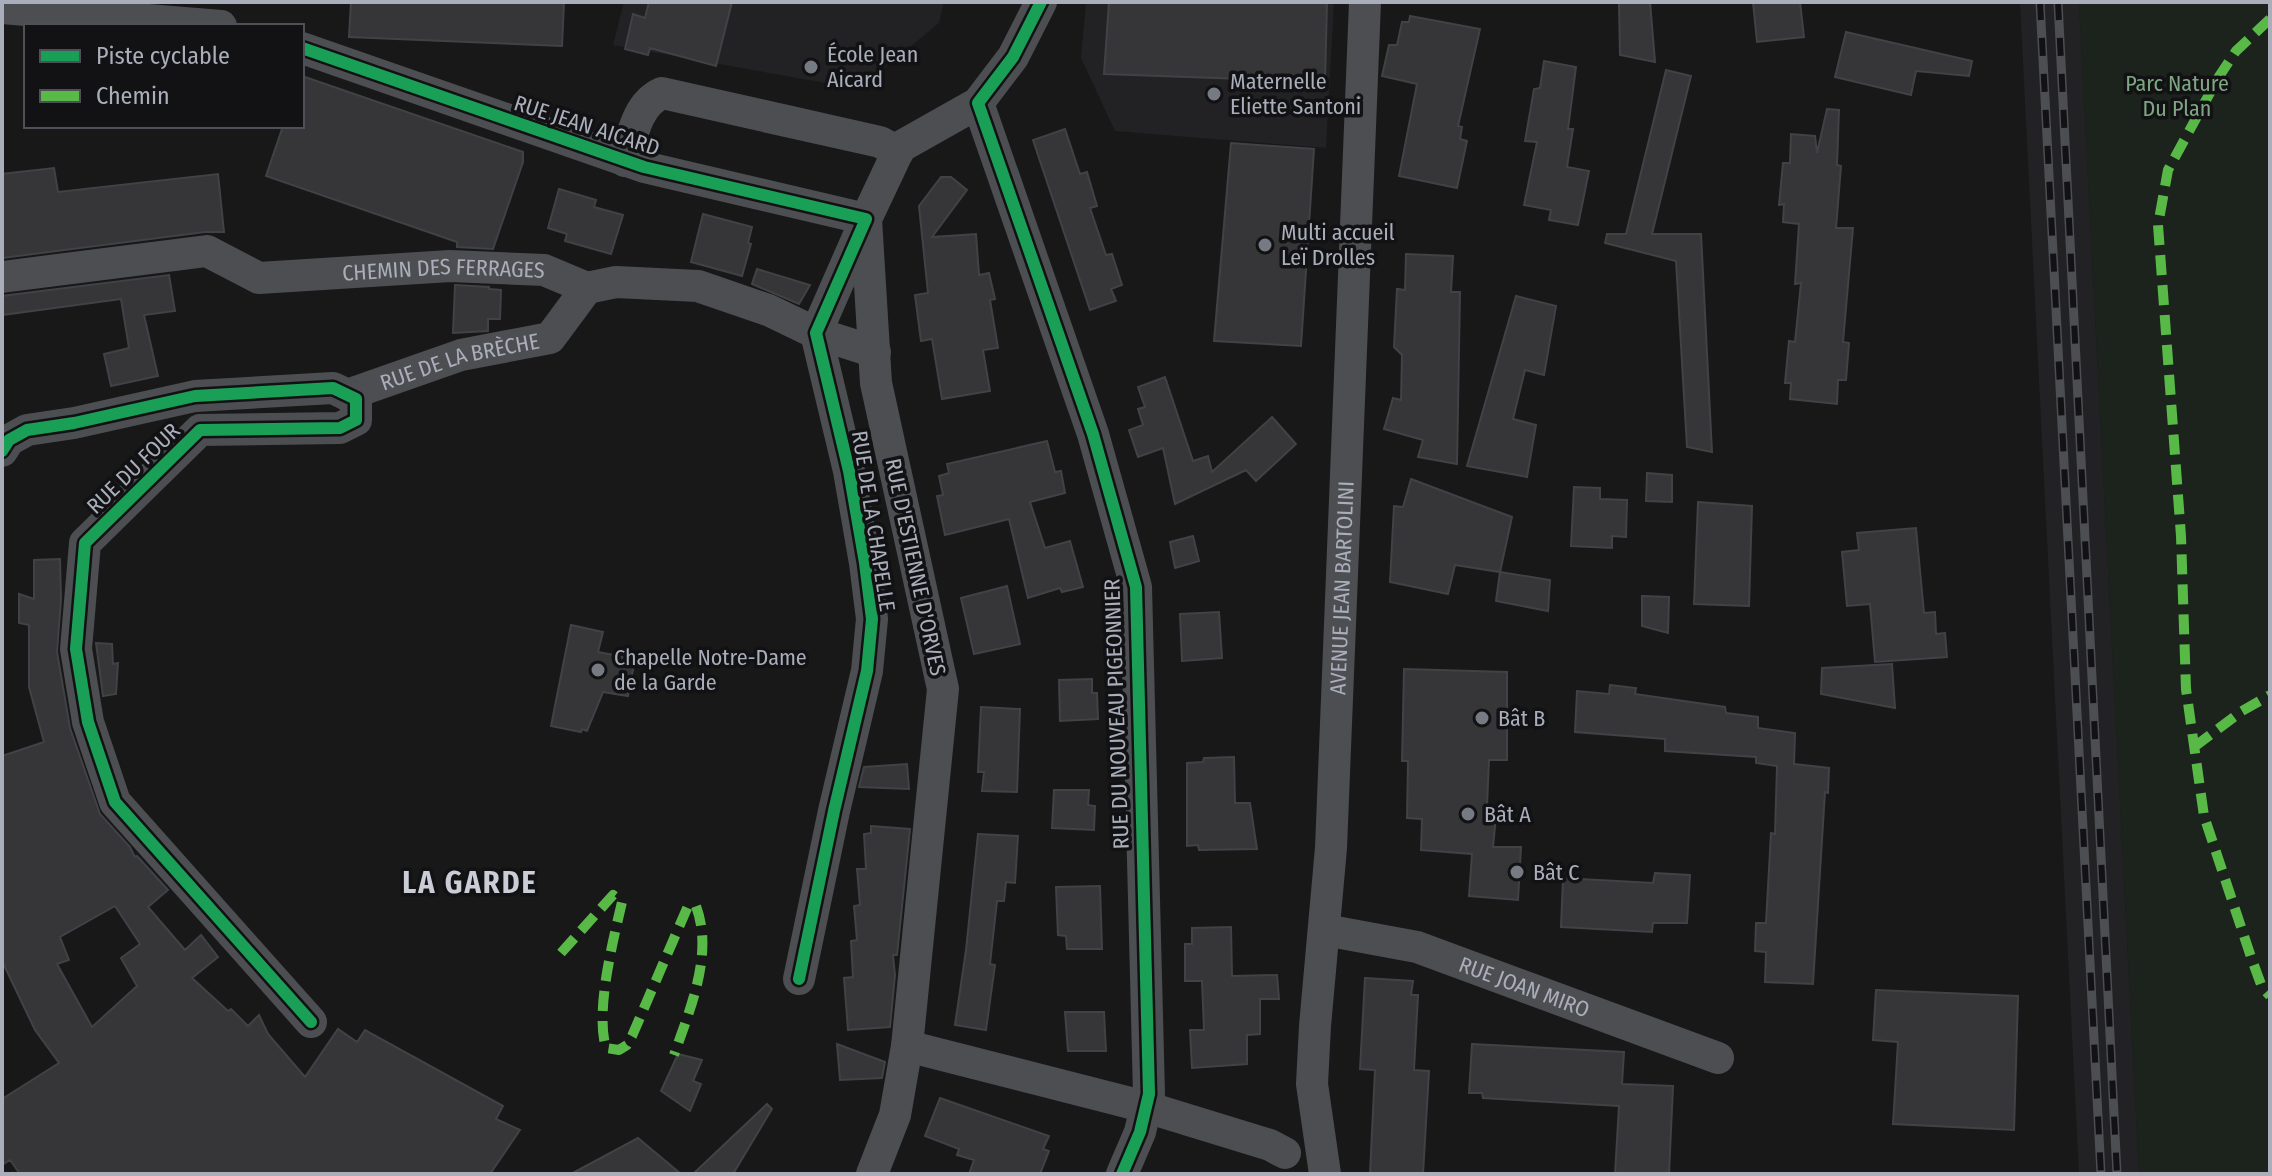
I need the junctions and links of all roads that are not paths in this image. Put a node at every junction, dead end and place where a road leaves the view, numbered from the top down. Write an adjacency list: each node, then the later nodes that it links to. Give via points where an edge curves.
1 (1041, 2): 6 (street, via 1013,57)
2 (1365, 2): 16 (street, AVENUE JEAN BARTOLINI)
3 (2, 8): 4 (street)
4 (197, 24)
5 (304, 49): 8 (street, RUE JEAN AICARD)
6 (978, 103): 7 (street); 21 (street, RUE DU NOUVEAU PIGEONNIER, via 1093,434 1136,587)
7 (898, 152): 8 (street, via 880,142 662,93 639,115); 9 (street, RUE D'ESTIENNE D'ORVES)
8 (625, 161): 9 (street, RUE JEAN AICARD)
9 (866, 219): 12 (street); 13 (street, RUE D'ESTIENNE D'ORVES)
10 (2, 277): 11 (street, CHEMIN DES FERRAGES, via 207,251 259,278 450,266 544,270)
11 (587, 288): 12 (street, via 616,282 698,286); 14 (street, RUE DE LA BRÈCHE, via 550,338 461,355)
12 (816, 333): 13 (street); 17 (street, RUE DE LA CHAPELLE, via 849,471 872,619 867,671)
13 (875, 352): 19 (street, RUE D'ESTIENNE D'ORVES, via 876,383 943,689)
14 (347, 395): 15 (street, RUE DE LA BRÈCHE, via 333,388 195,396 27,430); 18 (street, RUE DU FOUR, via 356,399 356,420 340,428 200,430 85,543 76,649 88,722 115,802)
15 (2, 451)
16 (1325, 930): 20 (street, RUE JOAN MIRO, via 1417,947); 22 (street, AVENUE JEAN BARTOLINI, via 1312,1084)
17 (799, 979)
18 (311, 1022)
19 (907, 1046): 21 (street); 24 (street, RUE D'ESTIENNE D'ORVES, via 895,1115)
20 (1718, 1058)
21 (1146, 1107): 23 (street, via 1270,1145); 25 (street, RUE DU NOUVEAU PIGEONNIER)
22 (1318, 1135): 23 (street); 26 (street, AVENUE JEAN BARTOLINI)
23 (1281, 1164)
24 (872, 1174)
25 (1122, 1174)
26 (1325, 1174)

